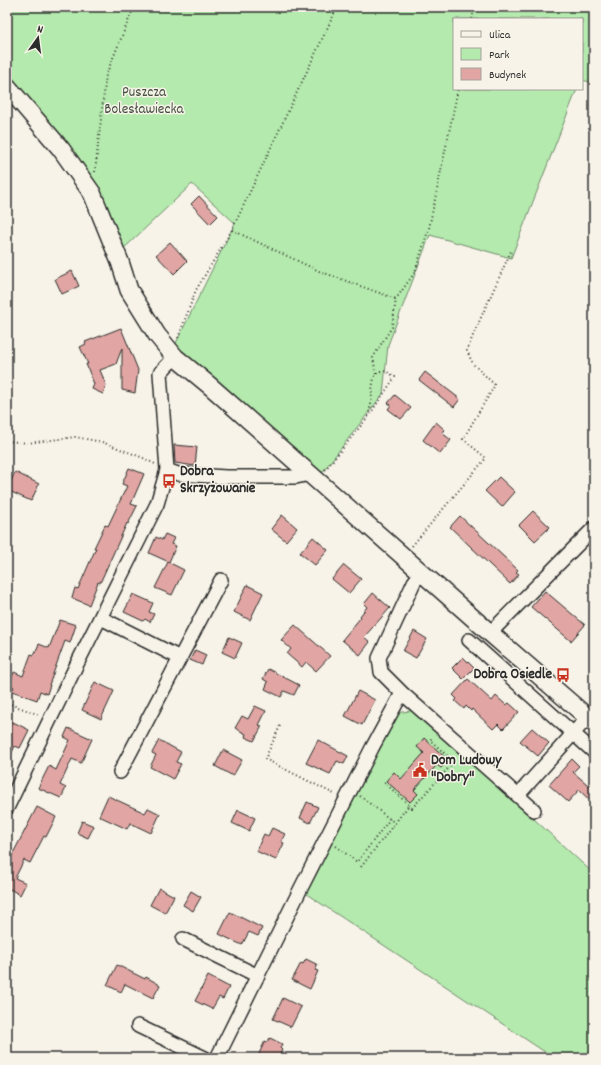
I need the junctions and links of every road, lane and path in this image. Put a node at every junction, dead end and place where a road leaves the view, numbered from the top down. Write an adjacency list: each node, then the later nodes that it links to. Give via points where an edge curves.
1 (134, 7): 7 (path, via 106,75)
2 (336, 7): 8 (path)
3 (475, 7): 4 (path)
4 (472, 18)
5 (7, 86): 7 (main road, via 61,149)
6 (458, 90): 10 (path, via 429,228 415,272)
7 (92, 193): 11 (main road, via 129,290 157,335)
8 (232, 230): 10 (path, via 319,271); 11 (path, via 196,290 178,337)
9 (512, 249): 18 (path, via 467,351 473,364 495,385 463,439 486,458)
10 (396, 299): 12 (path, via 392,327 373,358)
11 (175, 357): 15 (street, via 160,373); 16 (main road)
12 (376, 374): 13 (path, via 372,382); 13 (path, via 382,371 389,372 395,377)
13 (368, 417): 16 (path)
14 (7, 441): 15 (path, via 28,443 74,437 102,442)
15 (166, 470): 16 (street, via 178,474 226,477); 21 (street, via 157,504)
16 (313, 477): 18 (main road)
17 (594, 528): 22 (street)
18 (403, 556): 19 (main road)
19 (422, 572): 22 (main road); 25 (street, via 414,582 379,658 381,672)
20 (221, 580): 24 (street)
21 (101, 618): 24 (street); 27 (street)
22 (490, 633): 28 (main road)
23 (469, 640): 31 (street)
24 (180, 658): 33 (street)
25 (402, 693): 30 (street); 35 (street)
26 (7, 704): 27 (path)
27 (51, 718): 38 (street)
28 (591, 720): 31 (street)
29 (280, 726): 35 (path, via 265,759)
30 (441, 728): 36 (street); 37 (path, via 430,740 454,762 412,808)
31 (573, 734): 32 (street); 36 (street)
32 (594, 752)
33 (120, 772)
34 (384, 782): 37 (path)
35 (349, 795): 40 (path); 42 (street)
36 (518, 795): 39 (street)
37 (409, 805): 41 (path)
38 (7, 808)
39 (534, 810)
40 (390, 819): 41 (path); 42 (path, via 357,862)
41 (395, 823): 43 (path)
42 (326, 840): 45 (street)
43 (361, 867)
44 (183, 939): 45 (street)
45 (258, 976): 48 (street)
46 (138, 1026): 47 (street)
47 (205, 1058)
48 (217, 1058)

